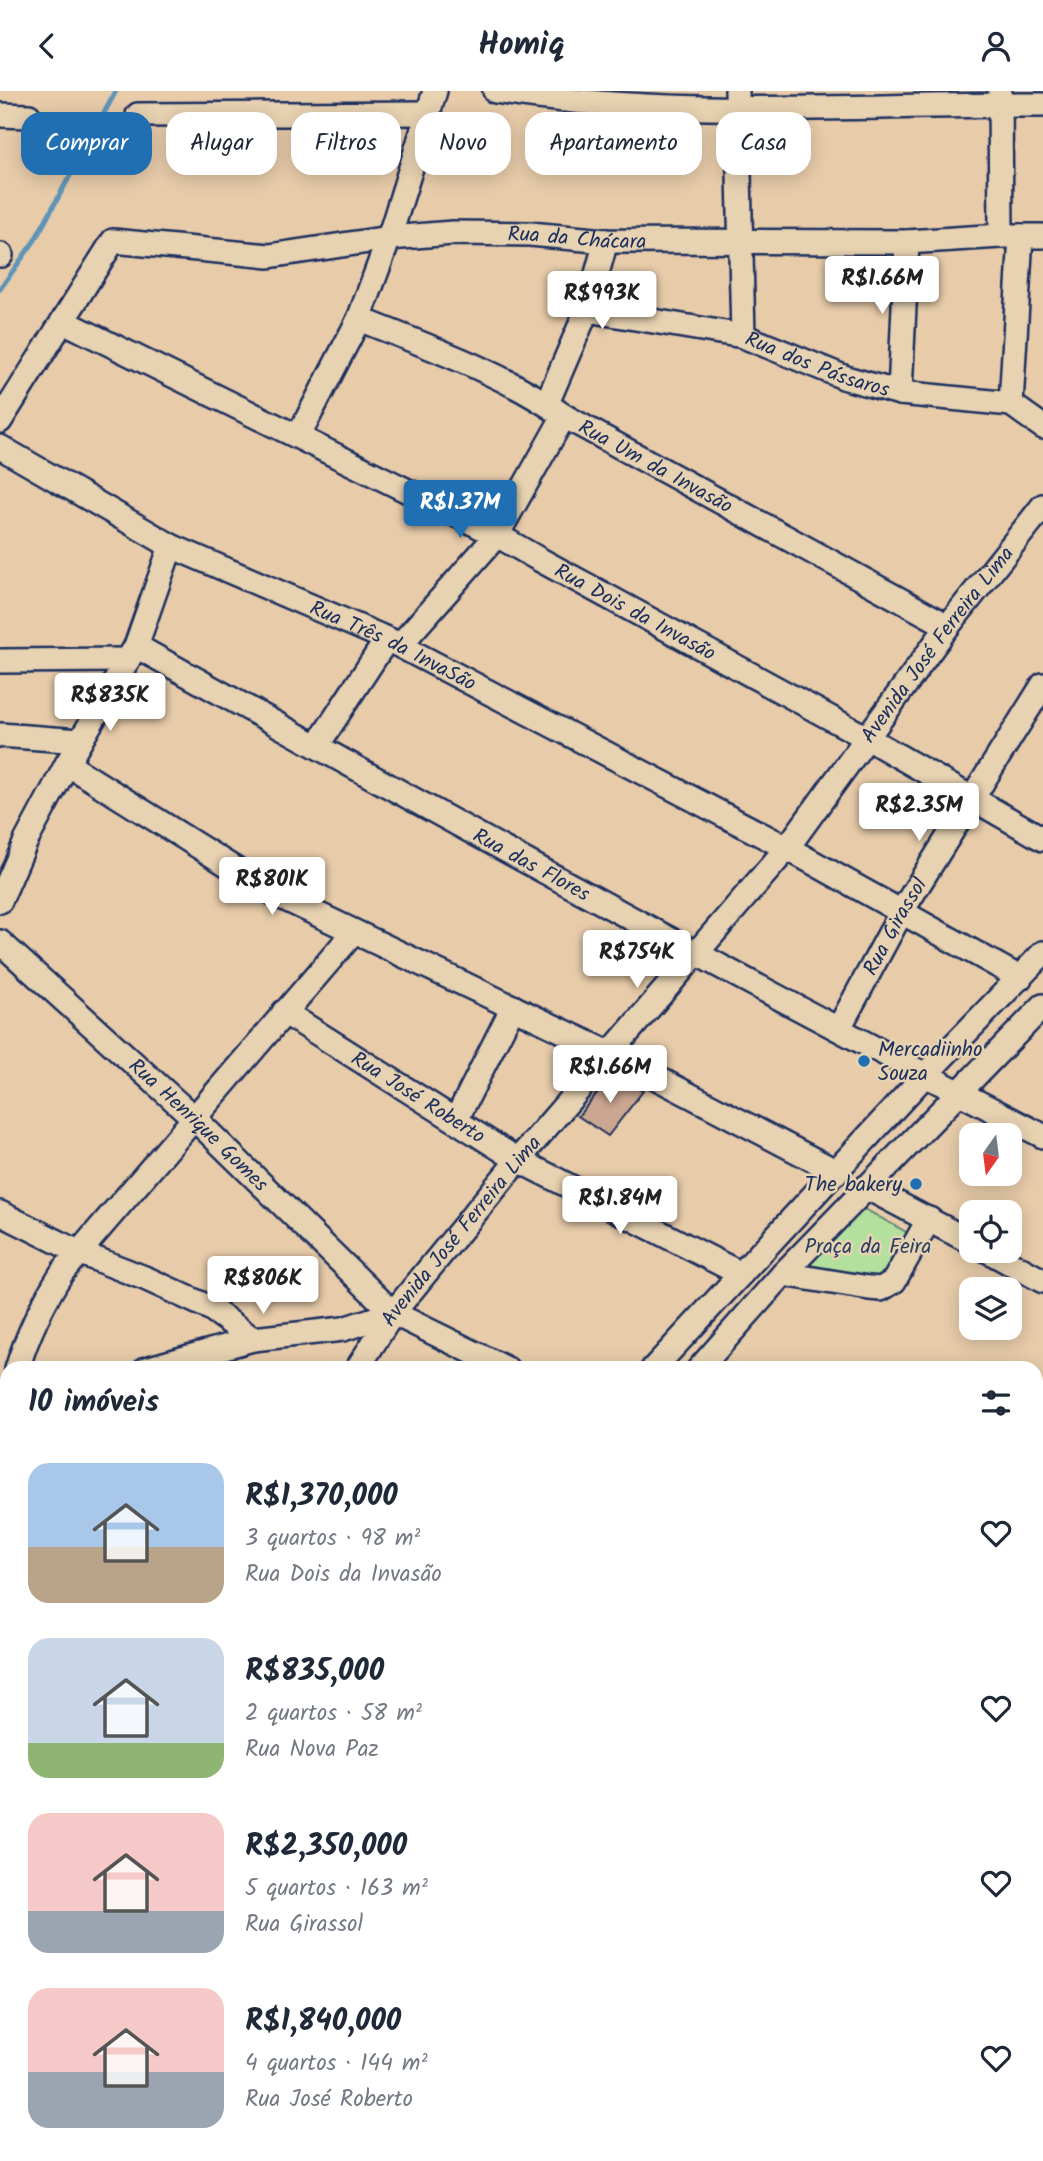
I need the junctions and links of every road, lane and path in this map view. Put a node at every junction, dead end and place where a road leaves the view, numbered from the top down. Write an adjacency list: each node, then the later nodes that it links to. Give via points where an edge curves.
1 (495, 91): 3 (street, via 648,107)
2 (1000, 98): 3 (street); 5 (street); 9 (street)
3 (737, 100): 12 (street)
4 (431, 102): 6 (street); 10 (street)
5 (1043, 105)
6 (152, 114)
7 (0, 115): 8 (street)
8 (21, 115)
9 (1021, 236): 13 (street, Rua da Chácara); 19 (street)
10 (389, 238): 11 (street, Rua da Chácara, via 530,234); 15 (street); 16 (street, Rua da Chácara, via 269,256 113,241)
11 (606, 241): 12 (street, Rua da Chácara); 14 (street)
12 (741, 241): 13 (street, Rua da Chácara); 17 (street)
13 (907, 242): 18 (street)
14 (587, 310): 17 (street, Rua dos Pássaros); 20 (street)
15 (359, 319): 20 (street, Rua Um da Invasão, via 447,355); 23 (street)
16 (63, 321): 21 (street); 23 (street, Rua Dois da Invasão)
17 (743, 336): 18 (street, Rua dos Pássaros, via 846,378)
18 (900, 393): 19 (street, Rua dos Pássaros)
19 (1011, 404): 22 (street)
20 (556, 410): 26 (street); 28 (street, Rua Um da Invasão)
21 (0, 421)
22 (1043, 427)
23 (299, 435): 26 (street, Rua Dois da Invasão)
24 (0, 447): 27 (street, Rua Três da InvaSão)
25 (1043, 506): 28 (street, Avenida José Ferreira Lima)
26 (498, 534): 29 (street); 34 (street, Rua Dois da Invasão)
27 (171, 546): 29 (street, Rua Três da InvaSão); 30 (street)
28 (948, 626): 34 (street, Avenida José Ferreira Lima)
29 (393, 642): 36 (street); 40 (street, Rua Três da InvaSão)
30 (132, 653): 31 (street, Rua das Flores); 35 (street); 36 (street, Rua das Flores)
31 (0, 661)
32 (1043, 685): 38 (street, Rua Girassol)
33 (0, 735): 35 (street)
34 (867, 738): 38 (street, Rua Dois da Invasão); 40 (street, Avenida José Ferreira Lima)
35 (79, 741): 37 (street)
36 (317, 746): 45 (street, Rua das Flores)
37 (66, 764): 41 (street); 43 (street, via 273,894)
38 (972, 799): 39 (street, Rua Dois da Invasão); 42 (street, Rua Girassol)
39 (1043, 839)
40 (787, 848): 42 (street, Rua Três da InvaSão); 45 (street, Avenida José Ferreira Lima)
41 (0, 901)
42 (902, 911): 47 (street, Rua Três da InvaSão); 51 (street, Rua Girassol)
43 (354, 932): 49 (street); 50 (street)
44 (0, 942): 55 (street, Rua Henrique Gomes)
45 (698, 952): 51 (street, Rua das Flores); 52 (street, Avenida José Ferreira Lima)
46 (1043, 953): 47 (street)
47 (1020, 978): 53 (street)
48 (1043, 1006): 54 (street)
49 (513, 1007): 52 (street); 56 (street)
50 (284, 1012): 55 (street); 56 (street, Rua José Roberto)
51 (839, 1028): 53 (street, Rua das Flores)
52 (611, 1054): 58 (street, Avenida José Ferreira Lima); 59 (street)
53 (925, 1075): 54 (street, Rua das Flores); 59 (street)
54 (959, 1093): 57 (street, Rua das Flores); 60 (street)
55 (194, 1118): 64 (street); 69 (street, Rua Henrique Gomes)
56 (456, 1120): 58 (street, Rua José Roberto)
57 (1043, 1136)
58 (518, 1160): 66 (street, Rua José Roberto); 69 (street, Avenida José Ferreira Lima)
59 (837, 1172): 66 (street)
60 (866, 1187): 62 (street); 67 (street)
61 (0, 1213): 64 (street)
62 (929, 1219): 63 (street); 67 (street, via 888,1286 869,1288)
63 (959, 1235)
64 (78, 1252): 70 (street, via 209,1308); 71 (street, via 46,1298)
65 (1010, 1263): 68 (street)
66 (741, 1274): 75 (street)
67 (783, 1274): 76 (street)
68 (1043, 1281)
69 (393, 1313): 70 (street, via 343,1329); 73 (street, Avenida José Ferreira Lima); 74 (street, Rua Henrique Gomes)
70 (253, 1339): 72 (street)
71 (19, 1361)
72 (175, 1361)
73 (362, 1361)
74 (491, 1361)
75 (660, 1361)
76 (706, 1361)

